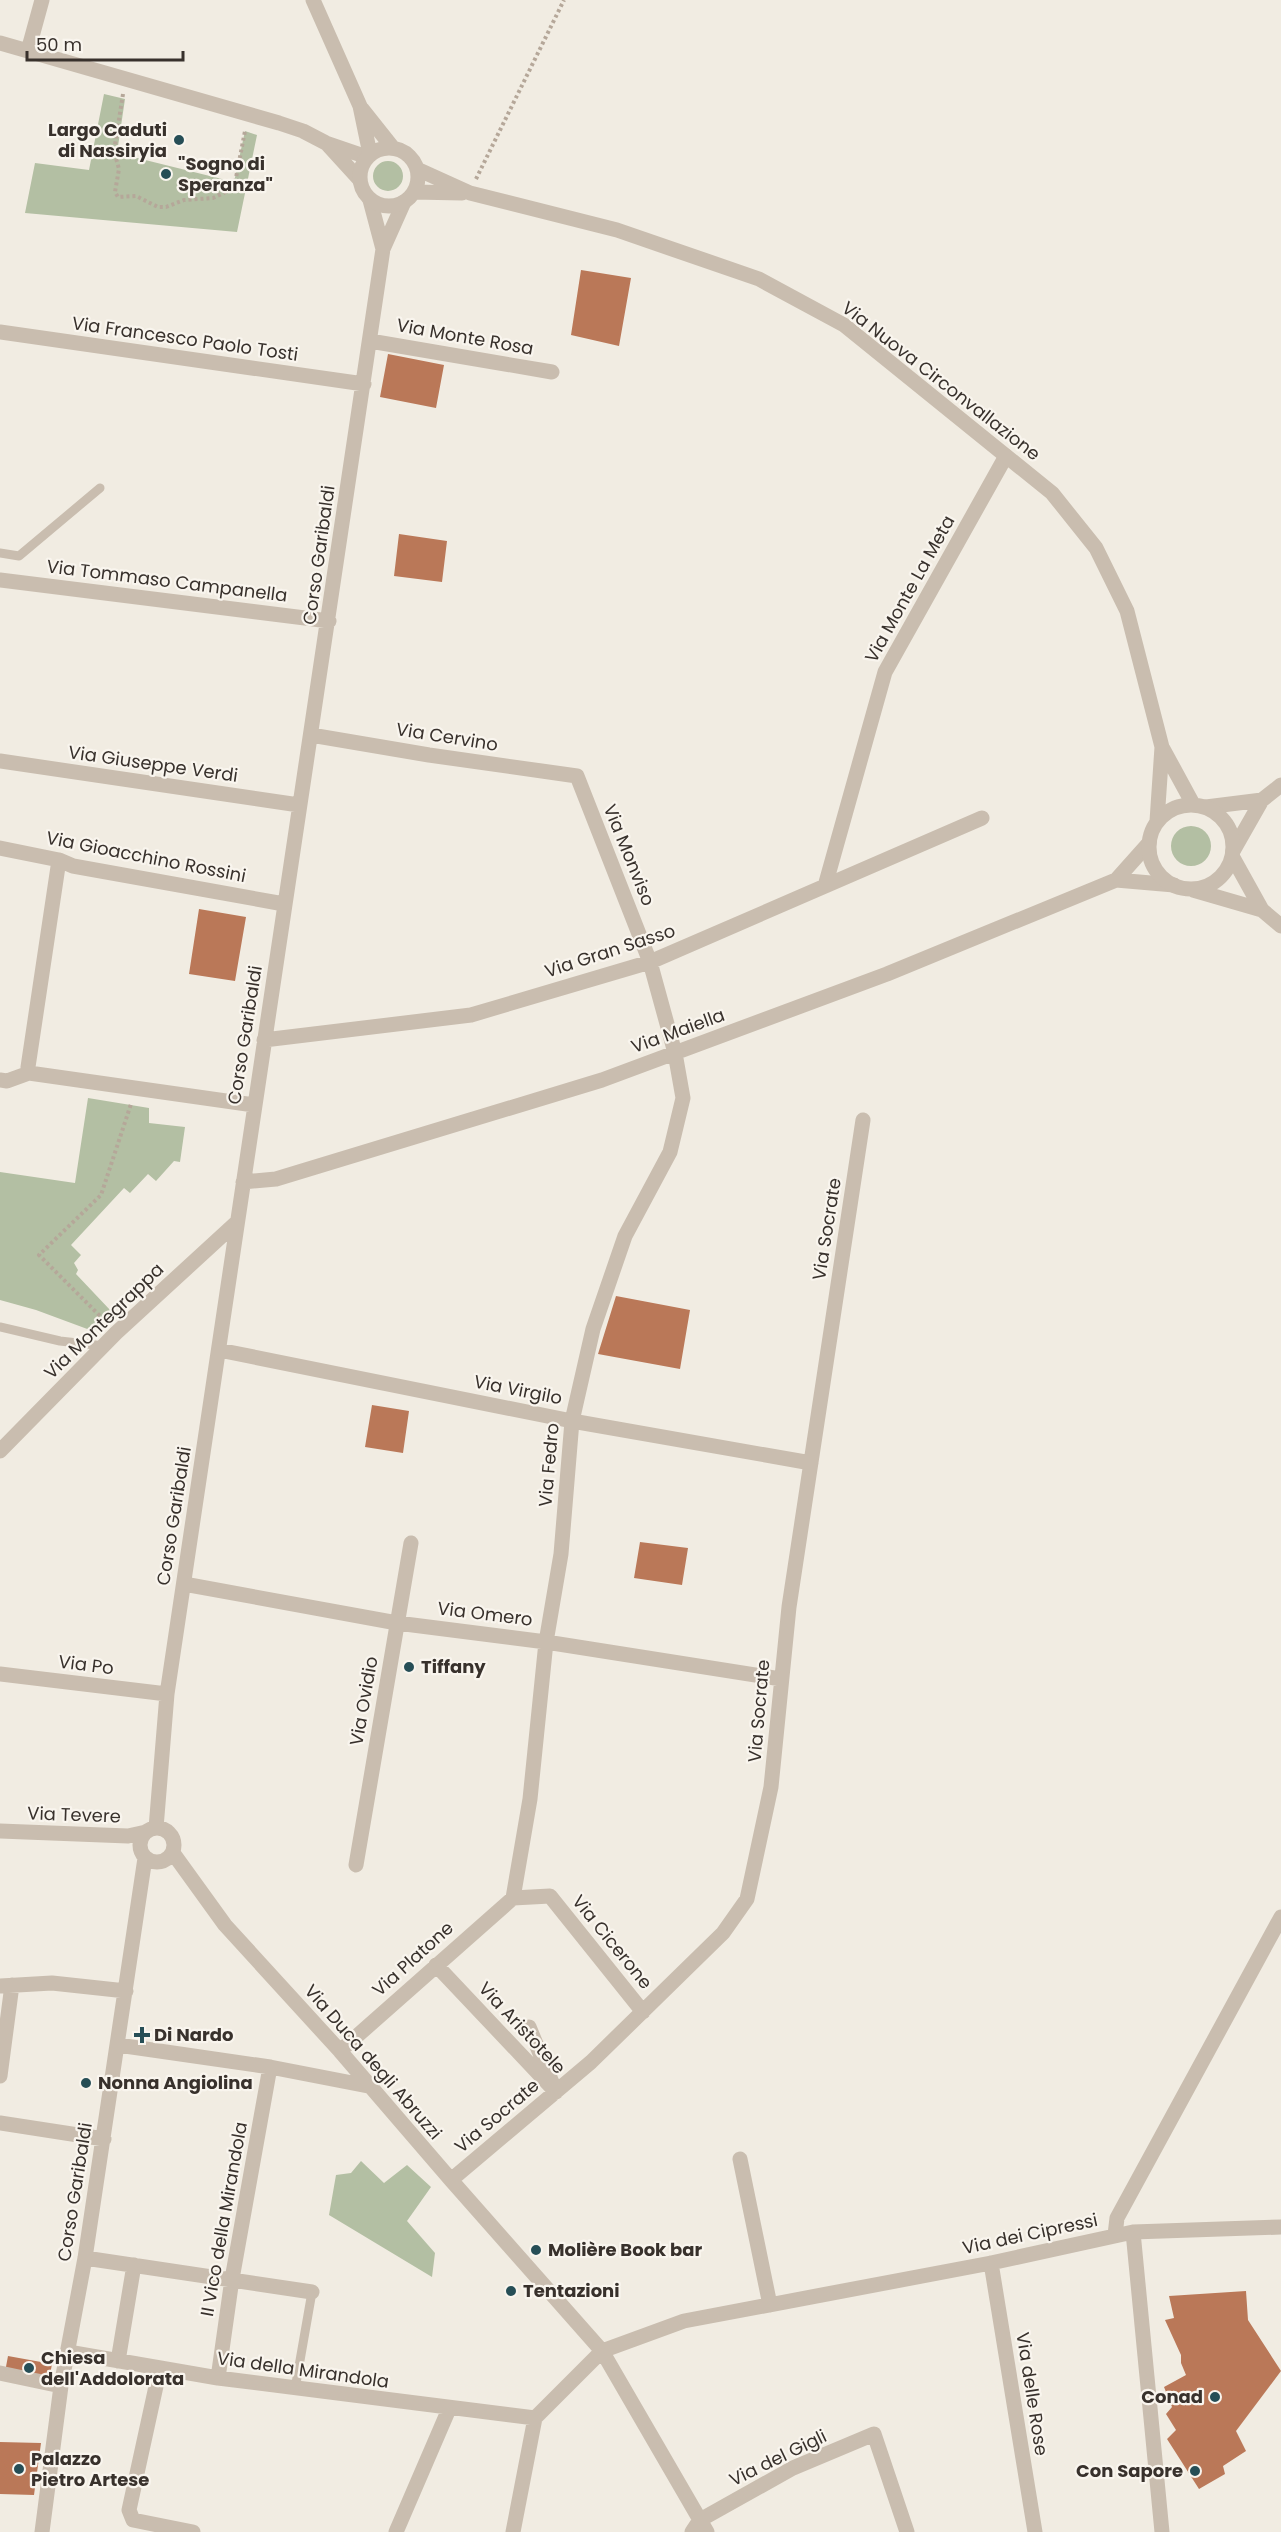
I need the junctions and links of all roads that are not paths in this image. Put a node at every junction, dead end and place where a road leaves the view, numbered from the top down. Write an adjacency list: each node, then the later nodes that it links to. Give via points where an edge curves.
1 (42, 0): 4 (street)
2 (313, 0): 5 (street)
3 (0, 43): 4 (street)
4 (28, 51): 6 (street, via 248,114 303,131)
5 (360, 106): 7 (street); 8 (street)
6 (326, 143): 8 (street); 10 (street)
7 (393, 148): 8 (street, via 381,148); 9 (street, via 408,155)
8 (368, 156): 10 (street)
9 (417, 169): 11 (street, Via Nuova Circonvallazione); 12 (street, via 417,183)
10 (359, 179): 13 (street)
11 (470, 193): 12 (street, Via Nuova Circonvallazione); 19 (street, Via Nuova Circonvallazione, via 617,230 759,279 844,325)
12 (409, 197): 13 (street, via 386,206); 14 (street, Corso Garibaldi)
13 (370, 200): 14 (street, Corso Garibaldi)
14 (383, 249): 16 (street, Corso Garibaldi)
15 (0, 332): 18 (street, Via Francesco Paolo Tosti)
16 (370, 341): 17 (street, Via Monte Rosa); 18 (street, Corso Garibaldi)
17 (552, 372)
18 (364, 384): 23 (street, Corso Garibaldi)
19 (1006, 456): 25 (street, Via Nuova Circonvallazione, via 1052,493 1096,548 1127,610); 40 (street, Via Monte La Meta, via 885,672)
20 (100, 488): 21 (lane, via 19,556)
21 (0, 553)
22 (0, 580): 23 (street, Via Tommaso Campanella)
23 (329, 621): 24 (street, Corso Garibaldi)
24 (311, 735): 27 (street, Via Cervino); 30 (street, Corso Garibaldi)
25 (1162, 747): 31 (street, Via Nuova Circonvallazione); 33 (street, Via Nuova Circonvallazione)
26 (0, 761): 30 (street, Via Giuseppe Verdi)
27 (577, 776): 45 (street, Via Monviso)
28 (1281, 785): 29 (street)
29 (1262, 800): 31 (street); 36 (street)
30 (299, 805): 42 (street, Corso Garibaldi)
31 (1199, 806): 33 (street, via 1179,806); 36 (street, via 1218,814 1227,824)
32 (982, 818): 40 (street, Via Gran Sasso)
33 (1157, 821): 34 (street)
34 (1149, 843): 38 (street, Via Maiella); 39 (street, via 1152,863)
35 (0, 848): 37 (street, Via Gioacchino Rossini)
36 (1232, 854): 41 (street, via 1223,874 1214,882); 43 (street)
37 (59, 860): 42 (street, Via Gioacchino Rossini, via 73,866); 48 (street)
38 (1116, 880): 39 (street, Via Maiella); 47 (street, Via Maiella, via 887,974)
39 (1174, 885): 41 (street)
40 (825, 886): 45 (street, Via Gran Sasso)
41 (1190, 889): 43 (street)
42 (285, 904): 46 (street, Corso Garibaldi)
43 (1262, 910): 44 (street)
44 (1281, 926)
45 (650, 962): 46 (street, Via Gran Sasso, via 471,1015); 47 (street, Via Monviso)
46 (264, 1040): 50 (street, Corso Garibaldi)
47 (675, 1053): 52 (street, Via Maiella, via 602,1080 276,1179); 57 (street, Via Fedro, via 683,1098 670,1152 625,1236 593,1329)
48 (30, 1073): 49 (street); 50 (street)
49 (0, 1080)
50 (254, 1105): 52 (street, Corso Garibaldi)
51 (863, 1120): 59 (street, Via Socrate)
52 (243, 1182): 53 (street, Corso Garibaldi)
53 (237, 1222): 55 (street, Via Montegrappa); 56 (street, Corso Garibaldi)
54 (0, 1327): 55 (lane)
55 (104, 1346): 58 (street, Via Montegrappa)
56 (219, 1350): 57 (street, Via Virgilo); 61 (street, Corso Garibaldi)
57 (573, 1421): 59 (street, Via Virgilo); 63 (street, Via Fedro, via 561,1554)
58 (0, 1451)
59 (811, 1463): 65 (street, Via Socrate)
60 (411, 1543): 62 (street, Via Ovidio)
61 (184, 1584): 62 (street, Via Omero); 66 (street, Corso Garibaldi)
62 (397, 1623): 63 (street, Via Omero); 71 (street, Via Ovidio)
63 (546, 1642): 65 (street, Via Omero); 72 (street, Via Fedro, via 530,1799)
64 (0, 1674): 66 (street, Via Po)
65 (781, 1679): 77 (street, Via Socrate, via 771,1787 747,1899 723,1933)
66 (167, 1694): 67 (street, Corso Garibaldi)
67 (151, 1830): 68 (street, Via Tevere, via 128,1836); 69 (street, via 170,1834 175,1843); 70 (street, via 140,1842)
68 (0, 1832)
69 (173, 1853): 70 (street, via 160,1863); 80 (street, Via Duca degli Abruzzi, via 225,1924)
70 (145, 1858): 76 (street, Corso Garibaldi)
71 (356, 1865)
72 (513, 1898): 74 (street, Via Platone); 77 (street, Via Cicerone, via 550,1896)
73 (1281, 1917): 91 (street, Via dei Cipressi, via 1117,2218)
74 (436, 1965): 80 (street, Via Platone); 84 (street, Via Aristotele)
75 (6, 1985): 76 (street, via 52,1983); 82 (street)
76 (126, 1991): 79 (street, Corso Garibaldi)
77 (643, 2012): 84 (street, Via Socrate)
78 (529, 2026): 84 (street, Via Aristotele)
79 (118, 2045): 81 (street); 86 (street, Corso Garibaldi)
80 (340, 2051): 83 (street, Via Duca degli Abruzzi)
81 (270, 2067): 83 (street); 95 (street, II Vico della Mirandola)
82 (0, 2069)
83 (368, 2086): 88 (street, Via Duca degli Abruzzi)
84 (556, 2092): 88 (street, Via Socrate)
85 (0, 2123): 86 (street)
86 (104, 2139): 92 (street, Corso Garibaldi)
87 (740, 2159): 97 (street)
88 (451, 2180): 98 (street, Via Duca degli Abruzzi)
89 (1281, 2227): 90 (street)
90 (1134, 2232): 91 (street); 116 (street)
91 (1115, 2235): 93 (street, Via dei Cipressi)
92 (85, 2258): 94 (street); 99 (street, Corso Garibaldi)
93 (991, 2263): 97 (street, Via dei Cipressi); 115 (street, Via delle Rose)
94 (134, 2265): 95 (street); 100 (street)
95 (232, 2279): 96 (street); 103 (street, II Vico della Mirandola)
96 (312, 2292): 105 (lane)
97 (770, 2305): 98 (street, Via dei Cipressi, via 684,2321)
98 (602, 2351): 107 (street); 108 (street, Via Duca degli Abruzzi)
99 (68, 2352): 100 (street, Via della Mirandola); 104 (street, Corso Garibaldi)
100 (118, 2361): 101 (street, Via della Mirandola)
101 (160, 2368): 103 (street, Via della Mirandola); 109 (street, via 129,2510 133,2520)
102 (0, 2373): 104 (street)
103 (218, 2378): 105 (street, Via della Mirandola)
104 (61, 2386): 110 (street, Corso Garibaldi)
105 (295, 2389): 106 (street, Via della Mirandola)
106 (449, 2409): 107 (street, Via della Mirandola); 112 (street)
107 (535, 2418): 113 (street)
108 (699, 2528): 114 (street, Via del Gigli, via 793,2468 874,2434)
109 (169, 2530): 111 (street)
110 (42, 2532)
111 (193, 2532)
112 (396, 2532)
113 (513, 2532)
114 (907, 2532)
115 (1035, 2532)
116 (1162, 2532)

